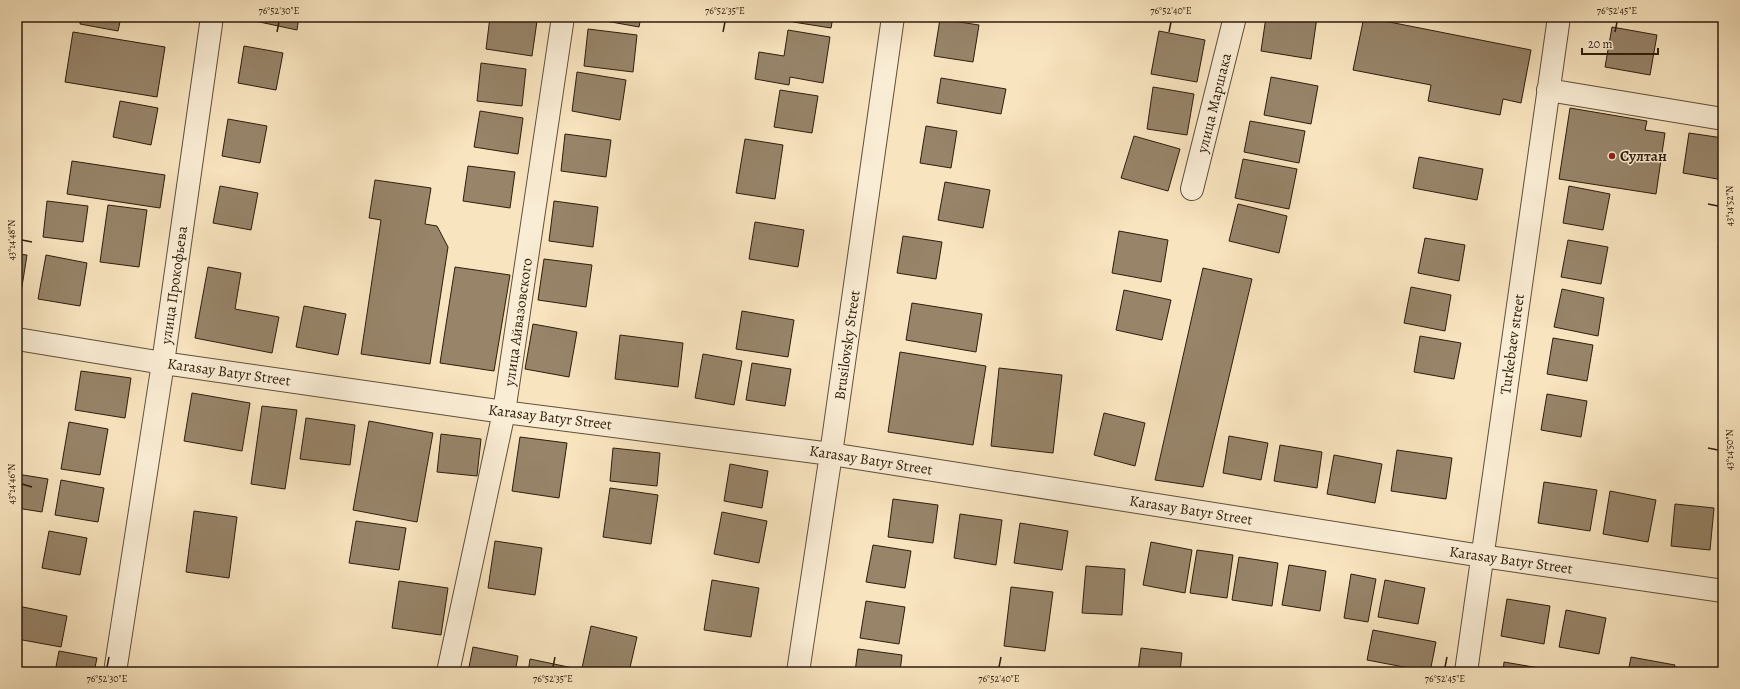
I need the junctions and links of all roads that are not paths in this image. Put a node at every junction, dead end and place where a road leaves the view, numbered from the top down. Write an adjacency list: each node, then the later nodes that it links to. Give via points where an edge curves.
1 (212, 17): 10 (street, улица Прокофьева)
2 (562, 17): 11 (street, улица Айвазовского)
3 (893, 17): 12 (street, Brusilovsky Street)
4 (1235, 17): 8 (street, улица Маршака)
5 (1559, 17): 6 (street, Turkebaev street)
6 (1548, 90): 7 (street); 13 (street, Turkebaev street)
7 (1723, 120)
8 (1192, 189)
9 (17, 339): 10 (street, Karasay Batyr Street)
10 (163, 363): 11 (street, Karasay Batyr Street); 15 (street, улица Прокофьева)
11 (504, 412): 12 (street, Karasay Batyr Street); 16 (street, улица Айвазовского)
12 (831, 454): 13 (street, Karasay Batyr Street); 17 (street, Brusilovsky Street)
13 (1482, 556): 14 (street, Karasay Batyr Street); 18 (street, Turkebaev street)
14 (1723, 591)
15 (115, 672)
16 (448, 672)
17 (798, 672)
18 (1466, 672)

